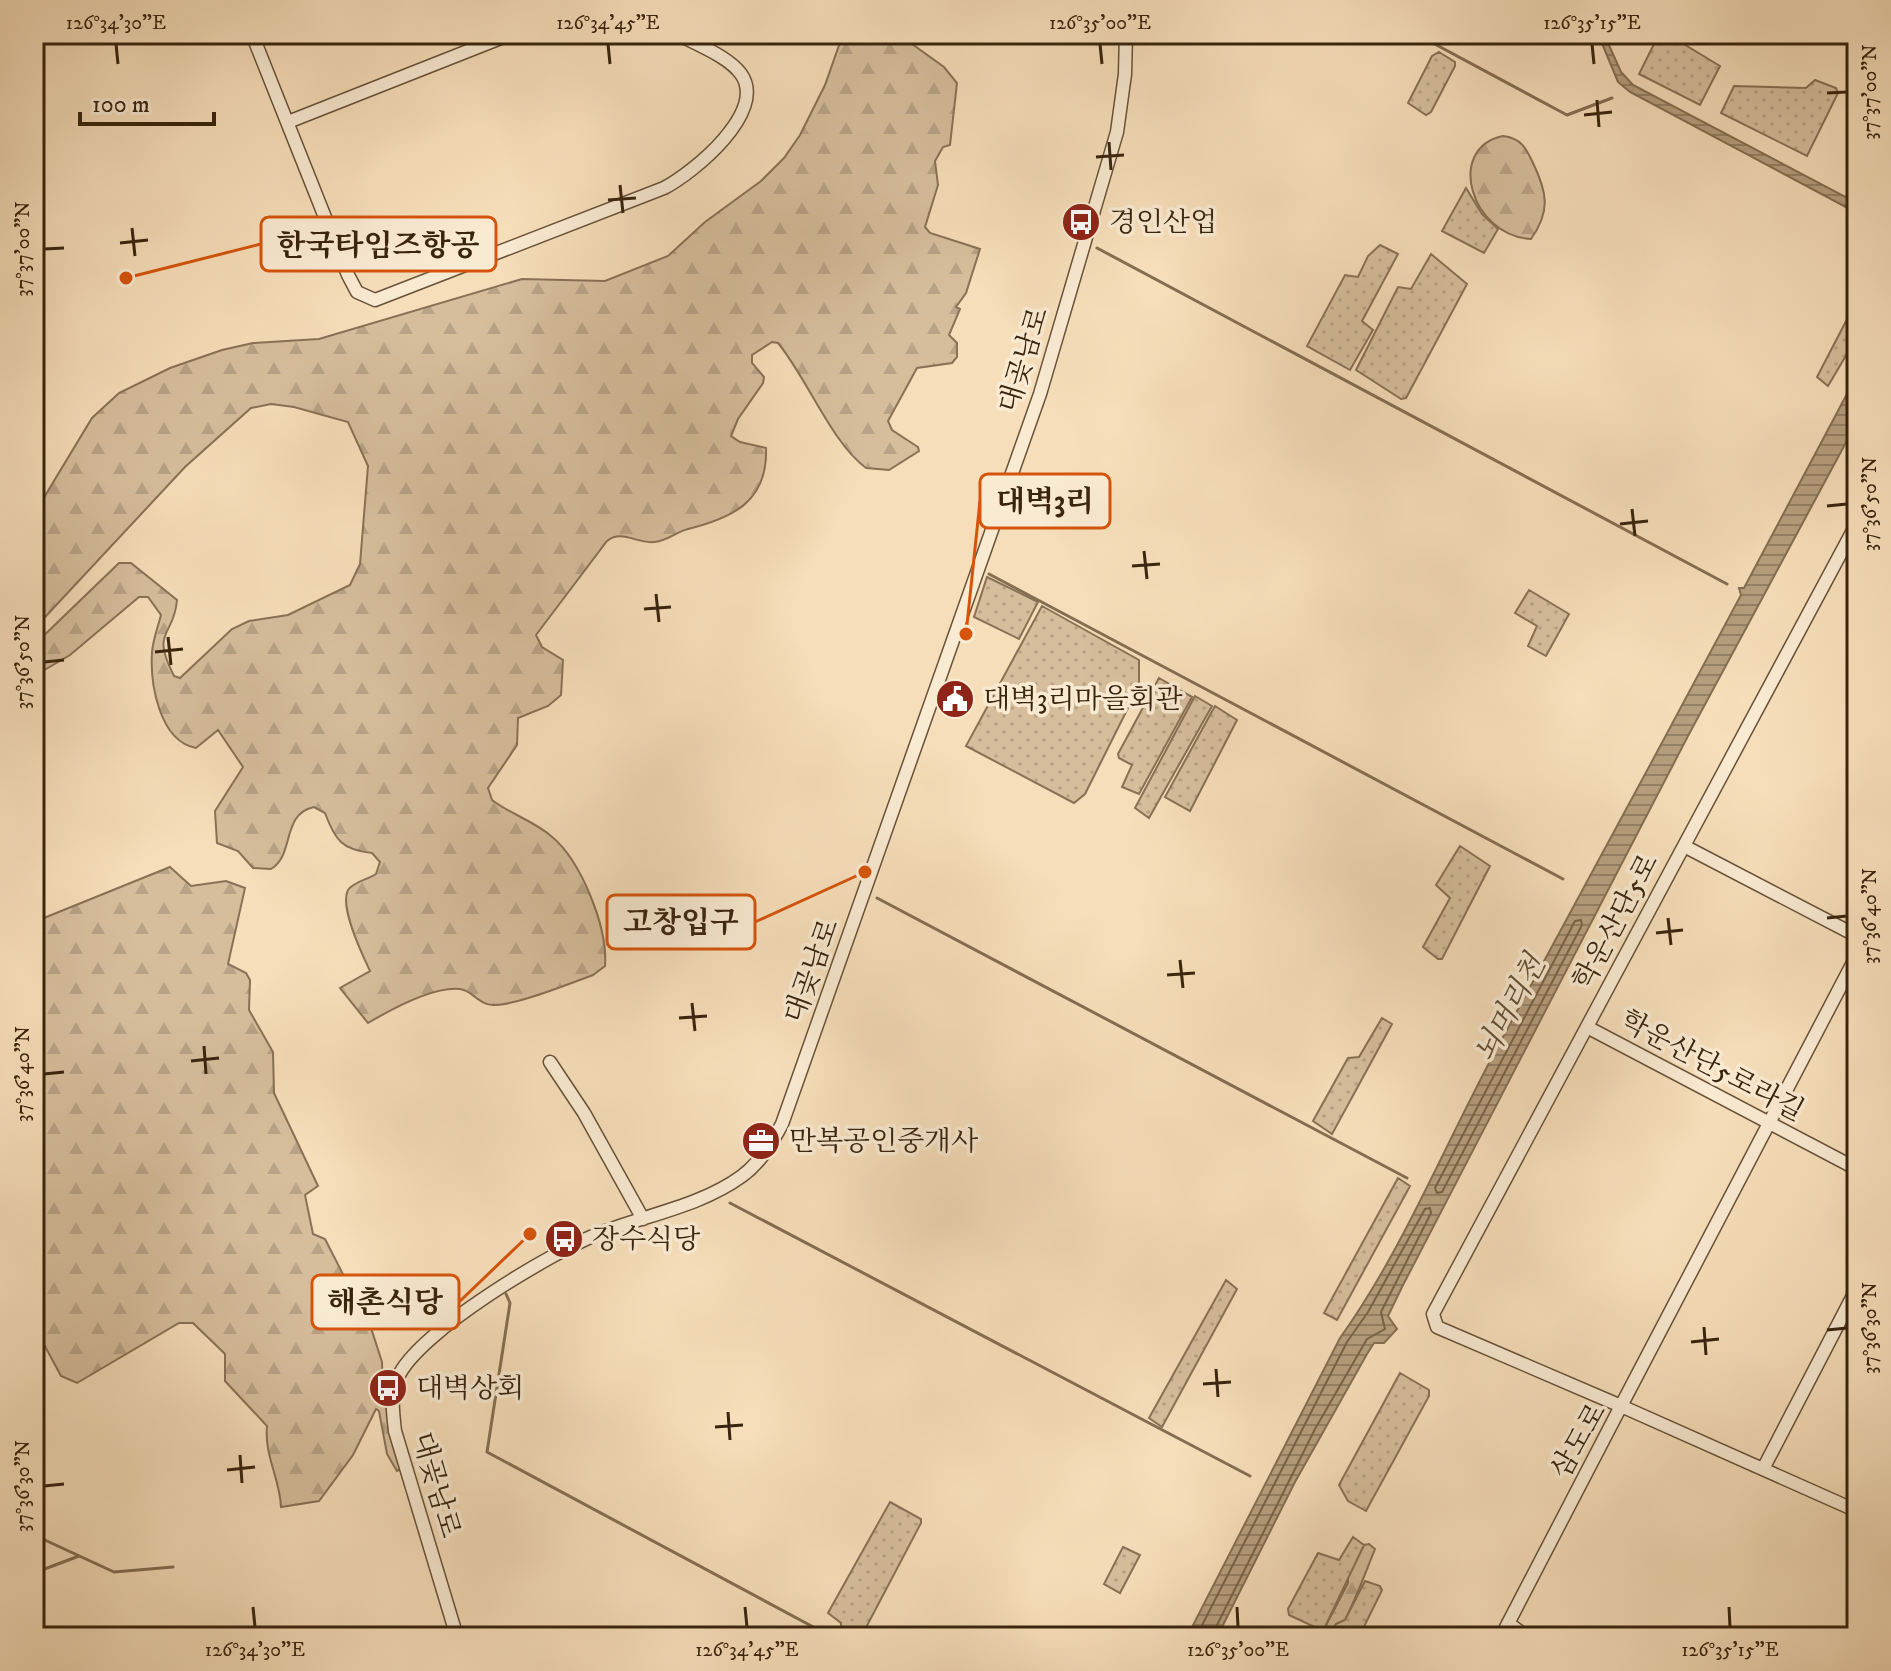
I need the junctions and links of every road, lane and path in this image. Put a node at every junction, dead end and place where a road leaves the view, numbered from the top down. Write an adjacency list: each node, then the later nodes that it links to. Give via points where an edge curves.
1 (252, 34): 5 (street)
2 (511, 34): 5 (street)
3 (678, 34): 5 (street, via 736,69 748,96 741,119 685,174 664,188 375,300 357,292 348,275)
4 (1126, 34): 14 (street, 대곶남로, via 1117,132 1040,394 782,1124 761,1158 735,1181)
5 (288, 122)
6 (1857, 523): 7 (street, 학운산단5로)
7 (1684, 846): 8 (street); 10 (street, 학운산단5로)
8 (1857, 936)
9 (1857, 955): 12 (street)
10 (1587, 1027): 12 (street, 학운산단5로라길); 16 (street, 학운산단5로, via 1433,1314 1437,1327)
11 (550, 1062): 14 (street)
12 (1770, 1123): 13 (street, 학운산단5로라길); 16 (street)
13 (1857, 1169)
14 (643, 1219): 20 (street, 대곶남로, via 575,1243 449,1323 416,1350 397,1378 395,1431)
15 (1857, 1288): 17 (street)
16 (1621, 1406): 17 (street, 삼도로); 19 (street, 삼도로)
17 (1763, 1469): 18 (street, 삼도로)
18 (1857, 1511)
19 (1508, 1623): 21 (street, 삼도로); 22 (street)
20 (457, 1637)
21 (1501, 1637)
22 (1527, 1637)

